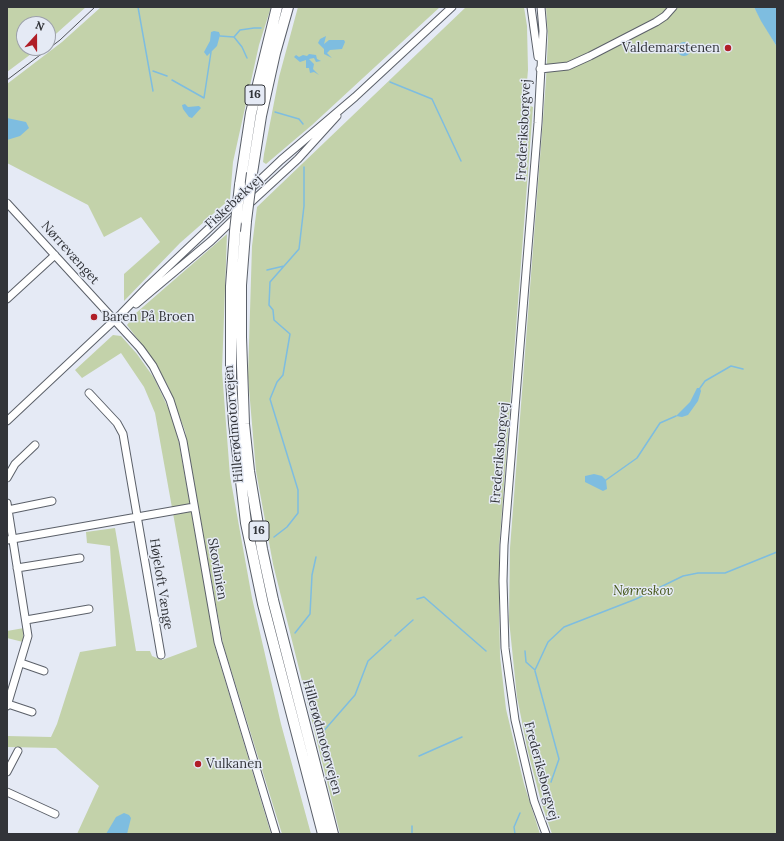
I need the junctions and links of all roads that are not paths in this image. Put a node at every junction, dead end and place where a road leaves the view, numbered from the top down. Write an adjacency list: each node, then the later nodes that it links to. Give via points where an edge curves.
1 (277, 7): 37 (highway, Hillerødmotorvejen / 16, bridge, via 251,113 240,185 231,286 231,379 245,516 263,604)
2 (288, 7): 38 (highway, Hillerødmotorvejen / 16, bridge, via 270,74 246,221 241,337 244,424 249,471 273,600)
3 (452, 7): 8 (street, Fiskebækvej)
4 (531, 7): 7 (street, Frederiksborgvej)
5 (541, 7): 7 (street, Frederiksborgvej, via 543,31)
6 (672, 7): 7 (street, Frederiksborgvej, via 656,22 590,56 568,66)
7 (540, 69): 39 (street, Frederiksborgvej, via 503,581 505,648 515,720 534,800)
8 (355, 97): 12 (street, Fiskebækvej, via 280,160); 12 (street, Fiskebækvej, via 298,159 211,241)
9 (7, 203): 10 (street, Nørrevænget)
10 (55, 255): 11 (street); 13 (street, Nørrevænget)
11 (7, 299)
12 (121, 314): 13 (street, Fiskebækvej)
13 (115, 320): 15 (street, Fiskebækvej); 20 (street, Skovlinien, via 153,366 170,400 183,441)
14 (89, 393): 21 (street, Højeloft Vænge, via 121,429)
15 (7, 421)
16 (35, 445): 17 (street, via 15,464)
17 (7, 478)
18 (52, 501): 19 (street)
19 (8, 506): 22 (street)
20 (194, 507): 21 (street); 36 (street, Skovlinien, via 218,642)
21 (138, 517): 22 (street); 27 (street, Højeloft Vænge)
22 (10, 539): 24 (street)
23 (80, 558): 24 (street)
24 (17, 568): 26 (street)
25 (89, 609): 26 (street)
26 (26, 620): 28 (street, via 28,636)
27 (161, 655)
28 (21, 663): 29 (street); 30 (street)
29 (44, 670)
30 (7, 705): 31 (street)
31 (32, 712)
32 (18, 750): 33 (street)
33 (7, 772)
34 (7, 792): 35 (street)
35 (55, 814)
36 (276, 834)
37 (323, 834)
38 (334, 834)
39 (546, 834)

